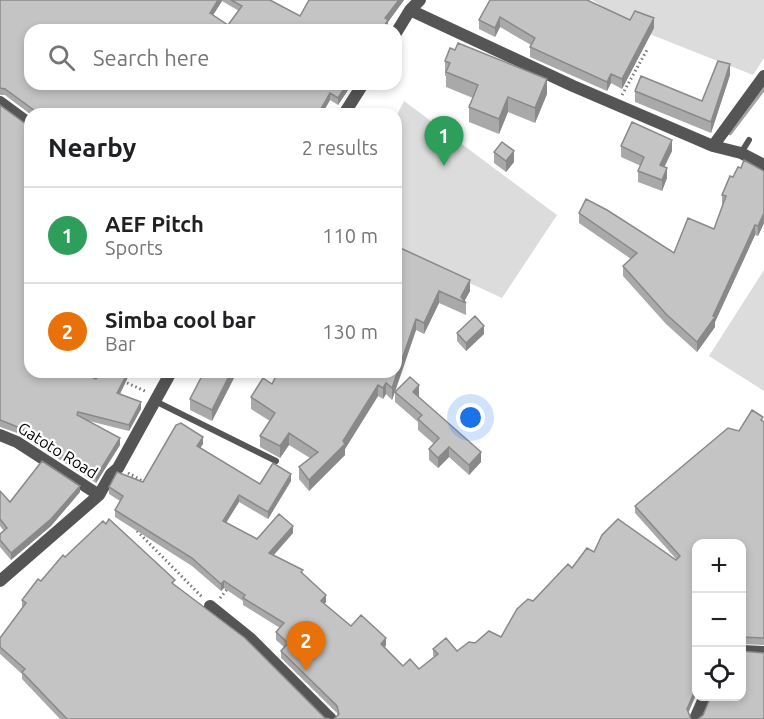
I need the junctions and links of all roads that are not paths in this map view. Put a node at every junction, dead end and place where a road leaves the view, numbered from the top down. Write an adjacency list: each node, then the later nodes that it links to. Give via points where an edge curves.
1 (420, 0): 2 (street)
2 (411, 10): 3 (street); 10 (street)
3 (402, 24)
4 (764, 76): 10 (street)
5 (359, 90): 7 (street)
6 (0, 102): 8 (street)
7 (348, 108)
8 (24, 120)
9 (749, 140): 11 (lane)
10 (712, 146): 11 (street)
11 (741, 153): 12 (street)
12 (764, 165)
13 (167, 378): 14 (street)
14 (155, 399): 16 (lane); 17 (street)
15 (0, 435): 17 (street, Gatoto Road)
16 (276, 461)
17 (99, 495): 18 (street)
18 (0, 581)
19 (210, 606): 23 (street, via 251,639)
20 (746, 651): 21 (street)
21 (764, 652)
22 (703, 701): 24 (street)
23 (331, 719)
24 (695, 719)

